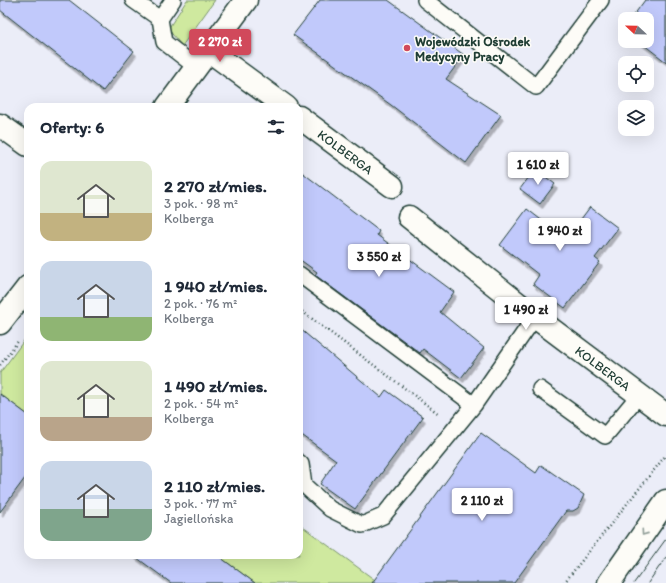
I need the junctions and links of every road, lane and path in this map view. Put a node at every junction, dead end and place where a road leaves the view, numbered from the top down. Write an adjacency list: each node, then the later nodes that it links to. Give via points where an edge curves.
1 (133, 0): 6 (lane)
2 (172, 0): 6 (lane)
3 (246, 0): 7 (street)
4 (425, 0): 5 (lane, via 536,87)
5 (601, 0)
6 (160, 19): 7 (lane, via 164,42)
7 (202, 58): 8 (street); 9 (street)
8 (170, 103)
9 (279, 103)
10 (303, 120): 13 (street, KOLBERGA)
11 (0, 125): 12 (street)
12 (24, 142)
13 (392, 186)
14 (409, 216): 18 (street, KOLBERGA)
15 (303, 277): 24 (lane)
16 (24, 292): 19 (street)
17 (303, 312): 26 (path)
18 (535, 317): 23 (street, KOLBERGA); 24 (lane)
19 (0, 323)
20 (9, 353): 21 (path)
21 (0, 365)
22 (540, 389): 23 (lane, via 605,436)
23 (639, 395): 25 (street, KOLBERGA)
24 (474, 405): 26 (lane)
25 (666, 415)
26 (456, 427): 28 (lane, via 383,516 362,525 330,509 304,485)
27 (666, 455): 30 (path)
28 (303, 478)
29 (666, 501): 31 (street, one-way to 31)
30 (564, 583)
31 (609, 583)

